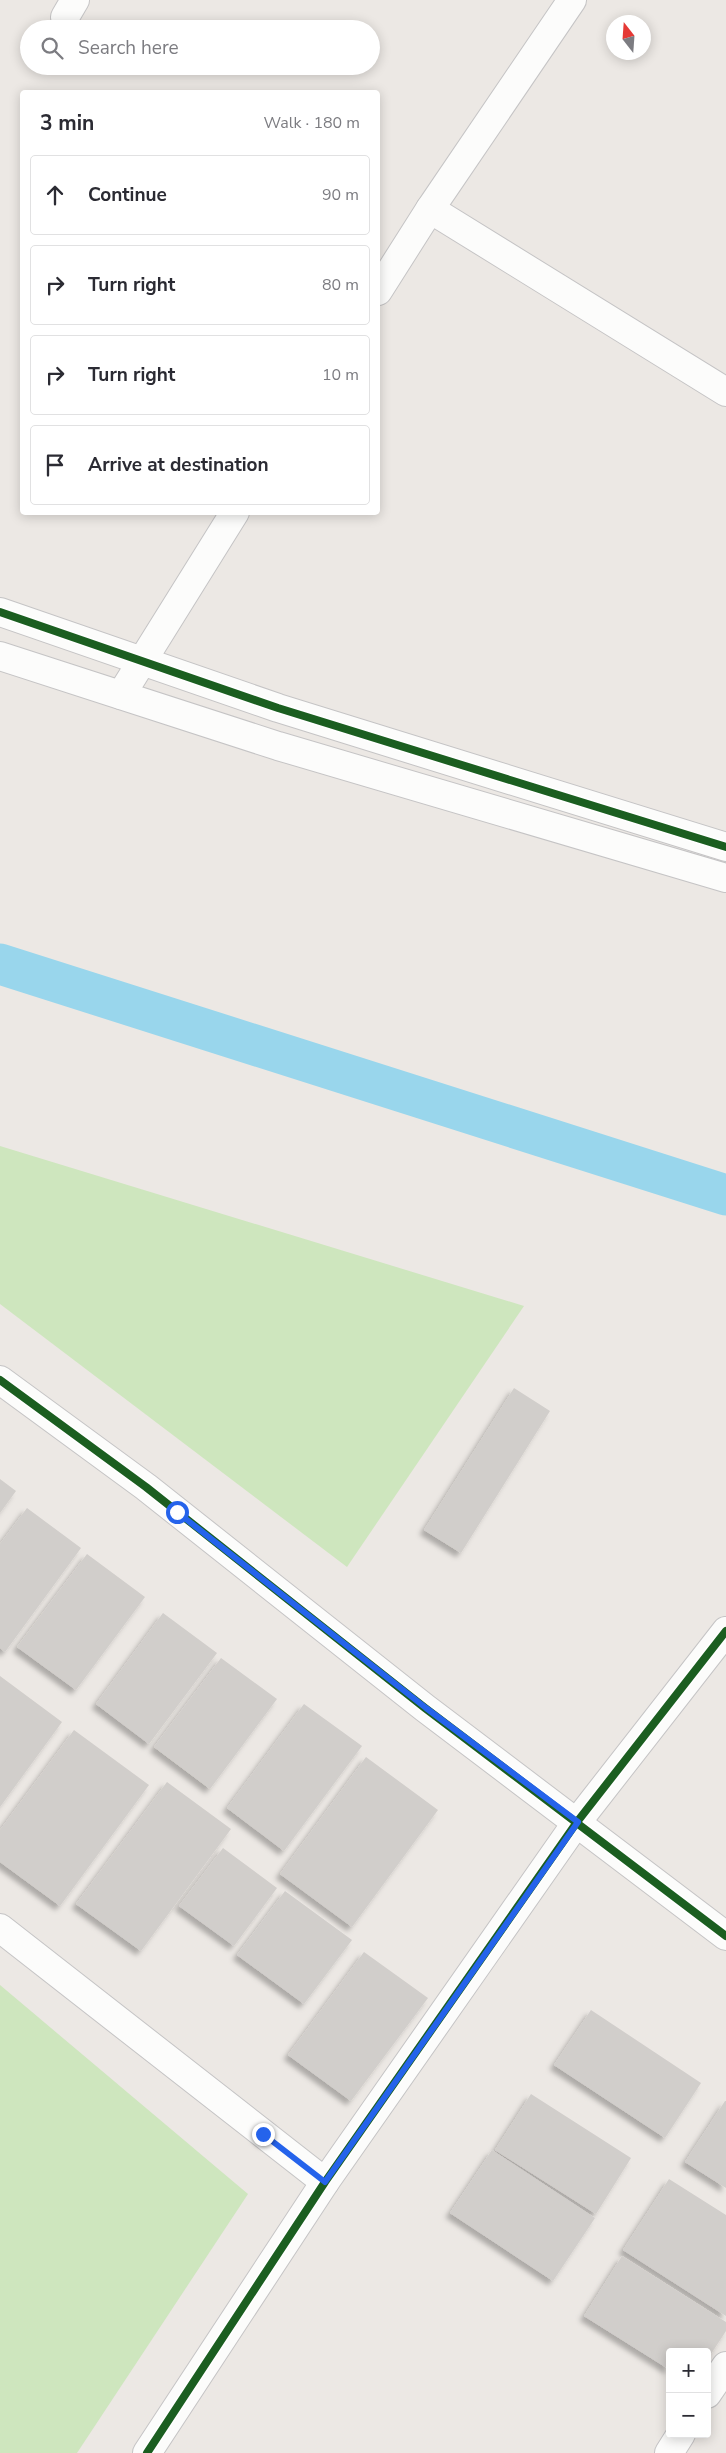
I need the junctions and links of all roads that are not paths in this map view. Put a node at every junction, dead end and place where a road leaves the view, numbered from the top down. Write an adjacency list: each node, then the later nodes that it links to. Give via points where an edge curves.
1 (572, 0): 2 (street)
2 (430, 209): 3 (street); 4 (street)
3 (380, 288)
4 (726, 392)
5 (233, 515): 8 (street)
6 (0, 612): 8 (street)
7 (0, 656): 9 (street)
8 (141, 660): 9 (street); 10 (street, via 278,708)
9 (120, 695): 11 (street)
10 (726, 847)
11 (726, 878)
12 (0, 1380): 14 (street, via 146,1487 426,1708)
13 (726, 1631): 14 (street)
14 (578, 1822): 16 (street); 17 (street)
15 (0, 1928): 17 (street)
16 (726, 1936)
17 (325, 2182): 21 (street)
18 (726, 2366): 19 (street)
19 (708, 2393)
20 (678, 2438): 22 (street)
21 (147, 2453)
22 (669, 2453)

